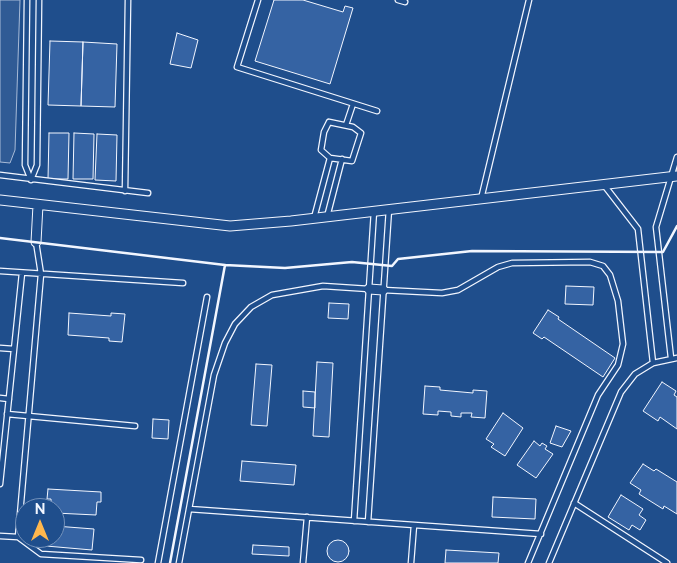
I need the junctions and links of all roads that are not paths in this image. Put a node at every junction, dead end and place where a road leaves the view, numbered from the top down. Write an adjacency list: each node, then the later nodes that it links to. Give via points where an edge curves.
1 (27, 0): 16 (lane, via 25,165)
2 (39, 0): 16 (lane, via 37,165)
3 (128, 0): 18 (lane)
4 (258, 0): 8 (lane, via 237,67)
5 (398, 0): 7 (lane)
6 (529, 0): 20 (lane)
7 (404, 2)
8 (353, 104): 9 (lane); 10 (lane)
9 (377, 111)
10 (346, 125): 12 (lane, via 328,122 321,150); 13 (lane, via 361,133 361,140 352,161)
11 (677, 157): 15 (lane)
12 (330, 158): 13 (lane); 26 (lane)
13 (342, 159): 25 (lane)
14 (0, 175): 16 (lane)
15 (674, 176): 17 (street); 37 (lane, via 656,227)
16 (31, 180): 18 (lane)
17 (604, 185): 20 (street); 39 (lane, via 638,229)
18 (125, 191): 19 (lane)
19 (148, 193)
20 (481, 199): 23 (street)
21 (0, 200): 22 (street)
22 (38, 205): 26 (street, via 230,226); 27 (street)
23 (388, 209): 24 (street); 33 (lane)
24 (374, 211): 25 (street); 32 (lane)
25 (327, 217): 26 (street)
26 (314, 218)
27 (36, 242): 30 (lane)
28 (0, 271): 29 (lane)
29 (22, 273): 30 (lane); 36 (lane)
30 (41, 274): 31 (lane); 43 (lane)
31 (183, 283)
32 (369, 289): 33 (street); 48 (lane, via 324,286 272,295 250,307 235,324 214,375); 50 (lane)
33 (383, 290): 51 (lane); 53 (lane, via 442,293 458,290 498,266 512,263 590,262 603,266 610,275 618,301 623,344 618,365 598,395)
34 (207, 296): 58 (lane)
35 (0, 348): 36 (lane)
36 (14, 349): 41 (lane)
37 (671, 358): 38 (lane); 39 (lane)
38 (677, 358)
39 (653, 363): 47 (lane, via 635,374 621,392)
40 (0, 398): 41 (lane)
41 (9, 399): 42 (lane)
42 (7, 414): 43 (lane); 45 (lane)
43 (29, 416): 44 (lane); 46 (lane)
44 (135, 426)
45 (0, 484)
46 (22, 498)
47 (574, 503): 63 (lane); 64 (lane)
48 (189, 509): 49 (lane); 59 (lane)
49 (307, 517): 50 (lane); 60 (lane)
50 (354, 520): 51 (lane)
51 (368, 522): 52 (lane)
52 (414, 525): 53 (lane); 61 (lane)
53 (541, 534): 62 (lane)
54 (0, 536): 55 (lane)
55 (15, 537)
56 (33, 548): 57 (lane, via 41,554)
57 (141, 560)
58 (158, 563)
59 (178, 563)
60 (303, 563)
61 (411, 563)
62 (528, 563)
63 (549, 563)
64 (667, 563)

